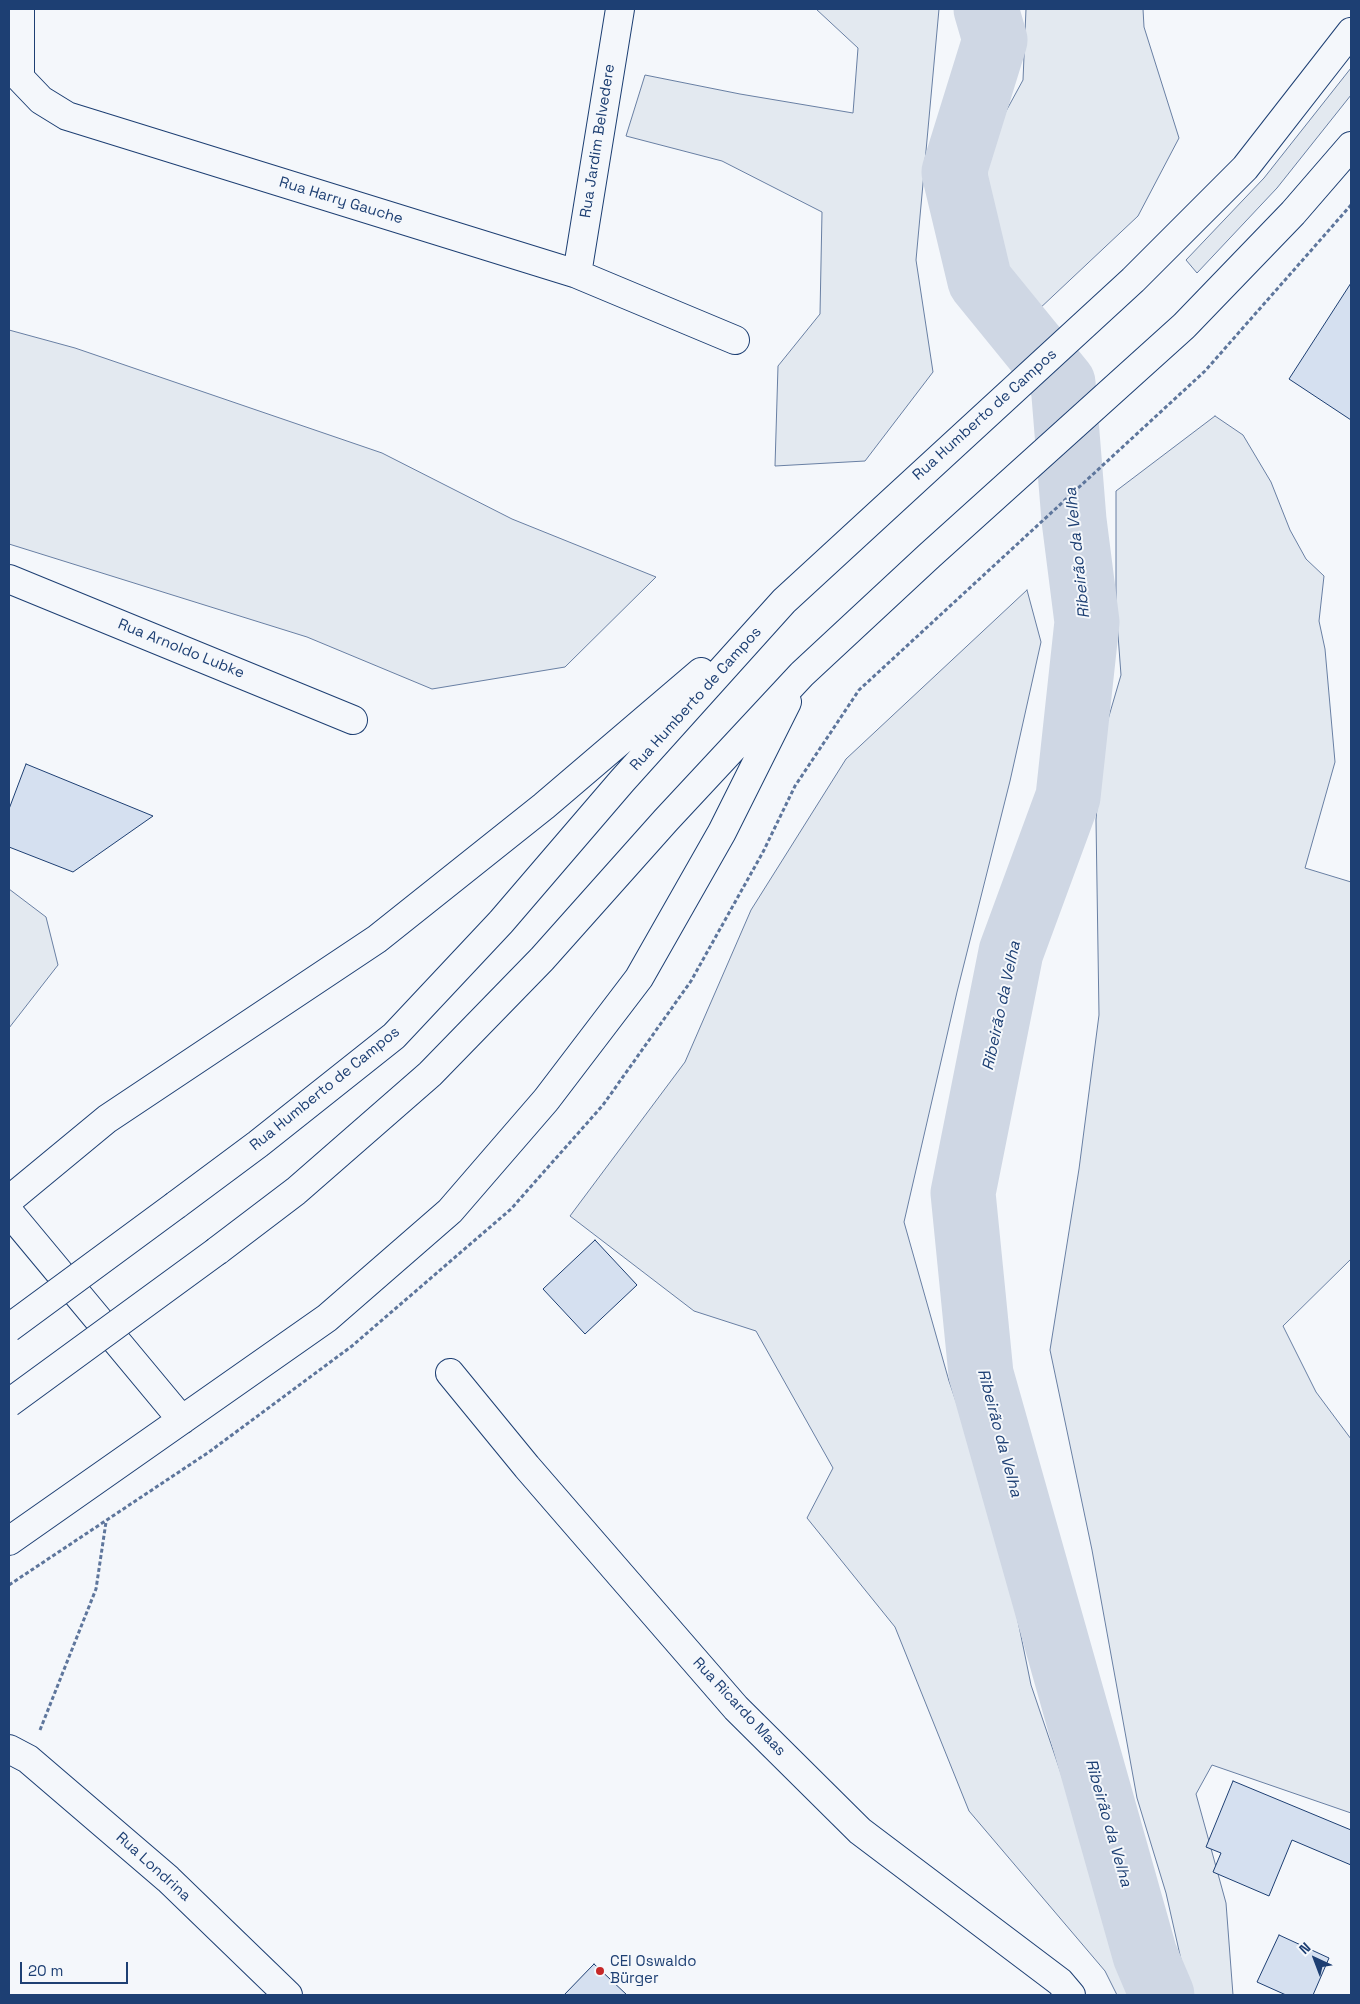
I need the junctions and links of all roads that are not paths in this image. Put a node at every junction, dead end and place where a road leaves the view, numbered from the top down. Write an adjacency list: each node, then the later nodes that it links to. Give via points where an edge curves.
1 (20, 9): 5 (main road, Rua Harry Gauche, via 20,78 41,100 66,116)
2 (620, 9): 5 (main road, Rua Jardim Belvedere)
3 (1351, 32): 8 (main road, Rua Humberto de Campos, via 1245,168 1133,280)
4 (1351, 146): 9 (main road, via 1293,213 1184,326)
5 (577, 274): 6 (main road, Rua Harry Gauche)
6 (735, 340)
7 (9, 579): 10 (main road, Rua Arnoldo Lubke)
8 (784, 601): 11 (main road, via 544,806 377,939 107,1119); 13 (main road, Rua Humberto de Campos, bridge, via 501,922 394,1036 258,1144)
9 (802, 674): 15 (main road, bridge, via 542,959 430,1074 296,1191); 16 (main road, via 722,832 639,978 546,1100 450,1211 327,1318)
10 (353, 720)
11 (9, 1200)
12 (9, 1212): 16 (main road)
13 (9, 1328)
14 (450, 1373): 20 (main road, Rua Ricardo Maas, via 736,1708 860,1831 1060,1982)
15 (9, 1403)
16 (182, 1420): 17 (main road)
17 (9, 1541)
18 (18, 1754): 19 (main road, Rua Londrina, via 168,1879)
19 (288, 1995)
20 (1071, 1995)

